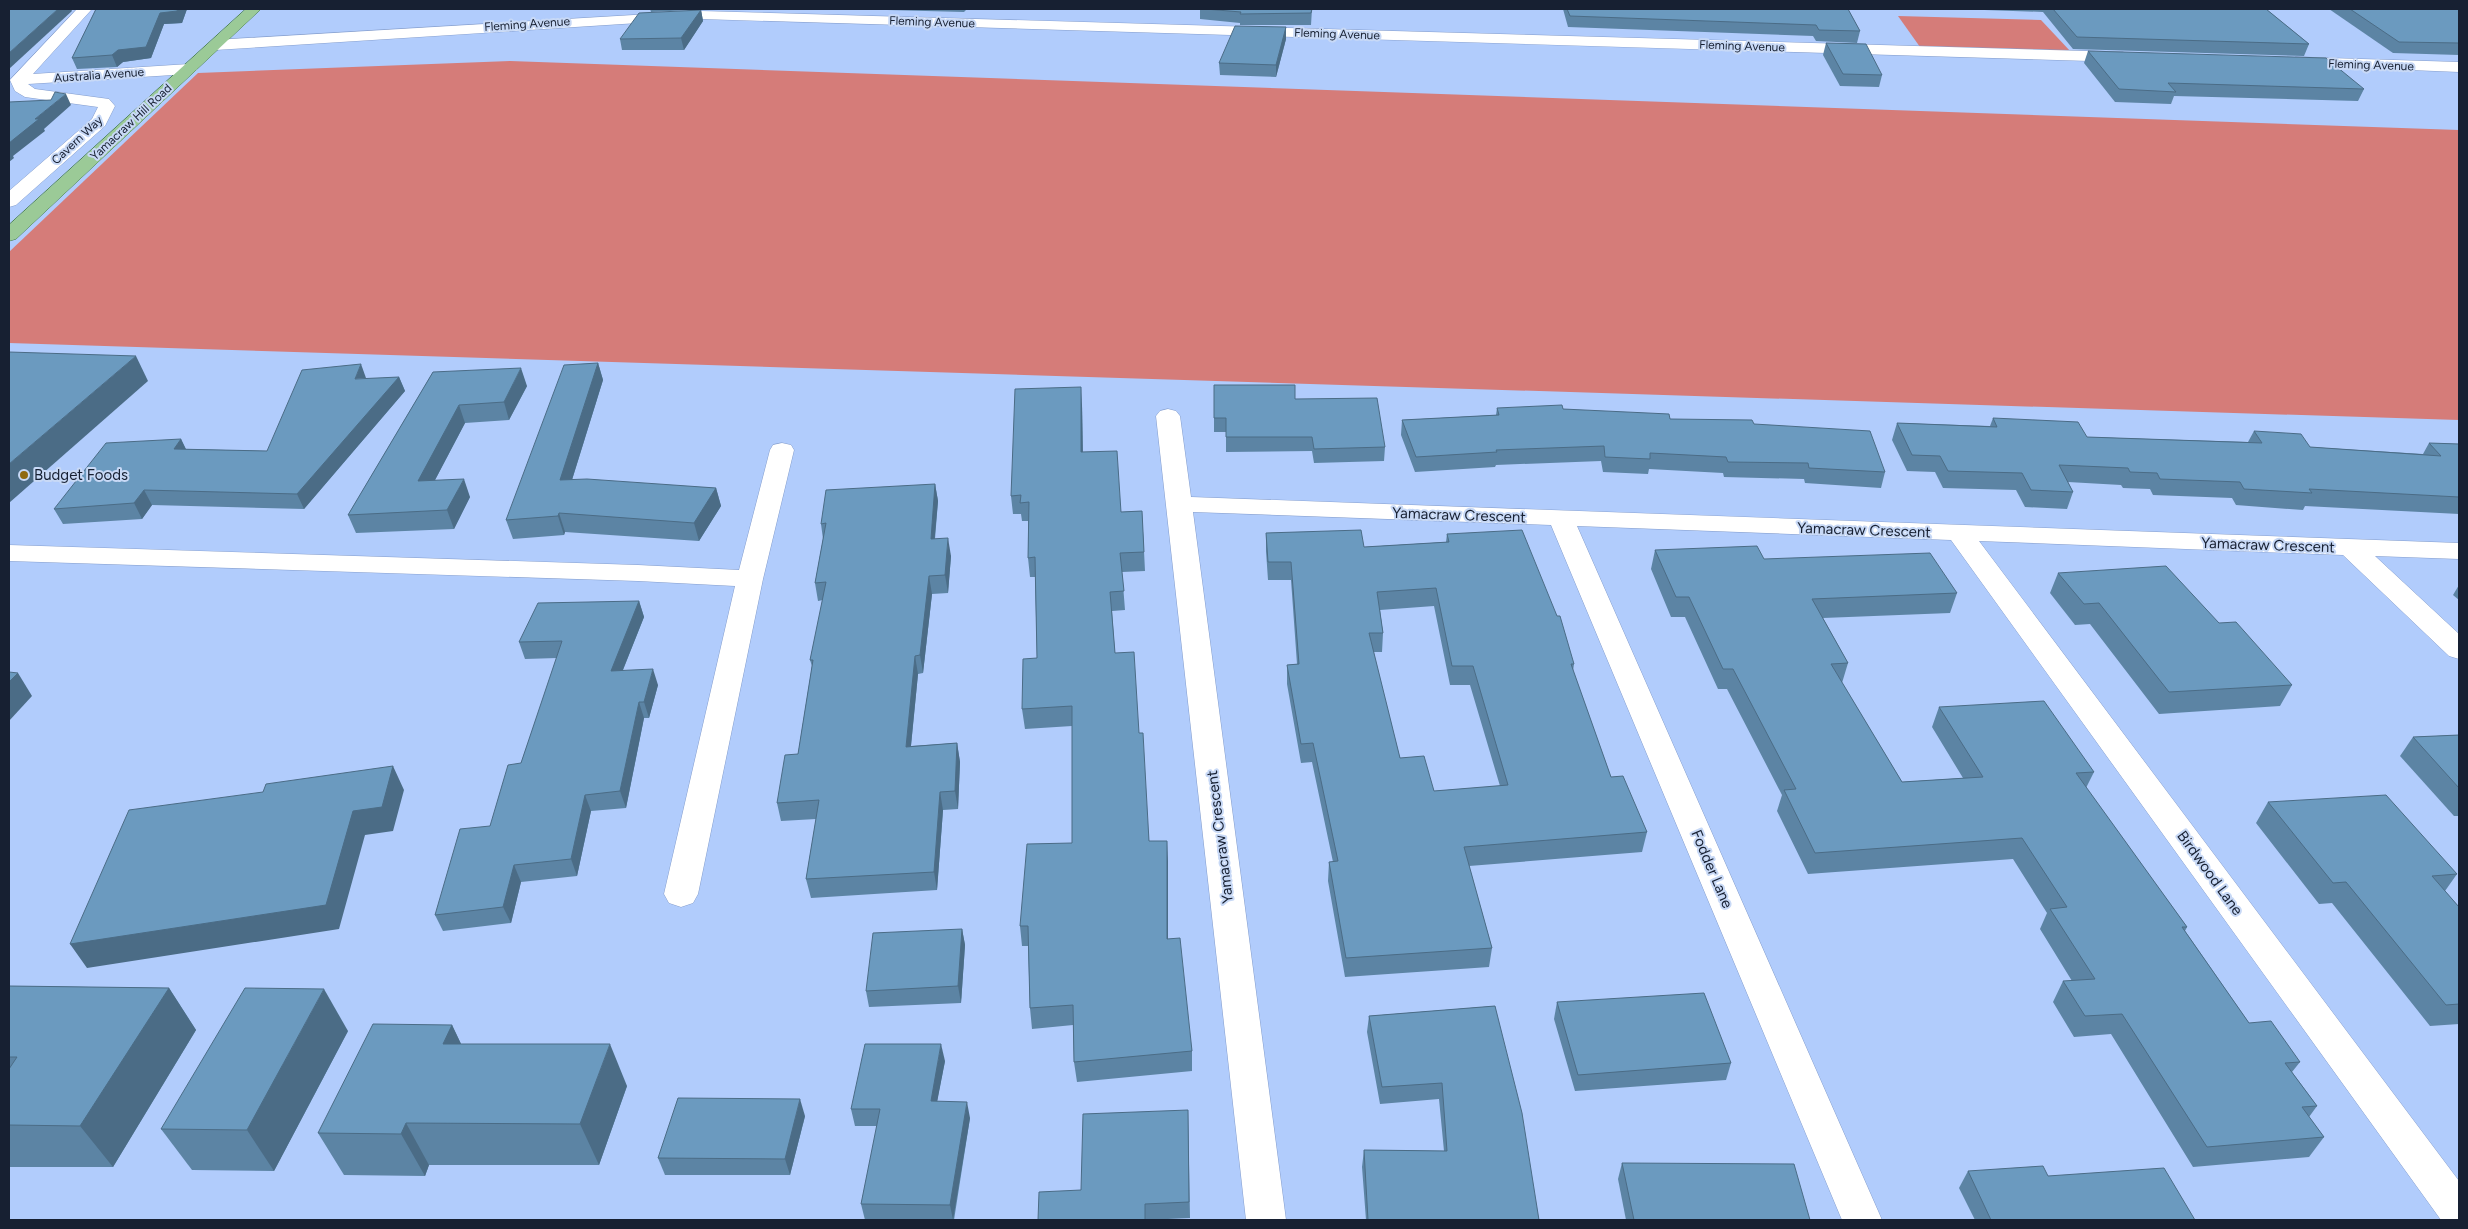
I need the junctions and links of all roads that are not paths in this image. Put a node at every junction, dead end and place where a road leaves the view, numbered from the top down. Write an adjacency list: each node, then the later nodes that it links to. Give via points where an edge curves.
1 (85, 9): 8 (street)
2 (254, 9): 3 (main road, Yamacraw Hill Road)
3 (215, 45): 4 (street, Fleming Avenue, via 701,15); 7 (main road, Yamacraw Hill Road)
4 (2140, 58)
5 (2279, 62): 6 (street, Fleming Avenue)
6 (2459, 67)
7 (189, 69): 8 (street, Australia Avenue); 10 (main road, Yamacraw Hill Road)
8 (14, 80): 9 (street, Cavern Way, via 31,93 88,100 107,106 99,122)
9 (9, 201)
10 (9, 235)
11 (1168, 416): 13 (street)
12 (782, 450): 19 (street)
13 (1179, 504): 14 (street, Yamacraw Crescent); 23 (street, Yamacraw Crescent)
14 (1561, 518): 15 (street, Yamacraw Crescent); 24 (street, Fodder Lane)
15 (1960, 534): 16 (street, Yamacraw Crescent); 22 (street, Birdwood Lane)
16 (2350, 548): 17 (street, Yamacraw Crescent); 20 (street)
17 (2459, 551)
18 (9, 553): 19 (street)
19 (750, 579): 21 (street)
20 (2459, 650)
21 (681, 894)
22 (2459, 1213)
23 (1266, 1220)
24 (1862, 1220)

